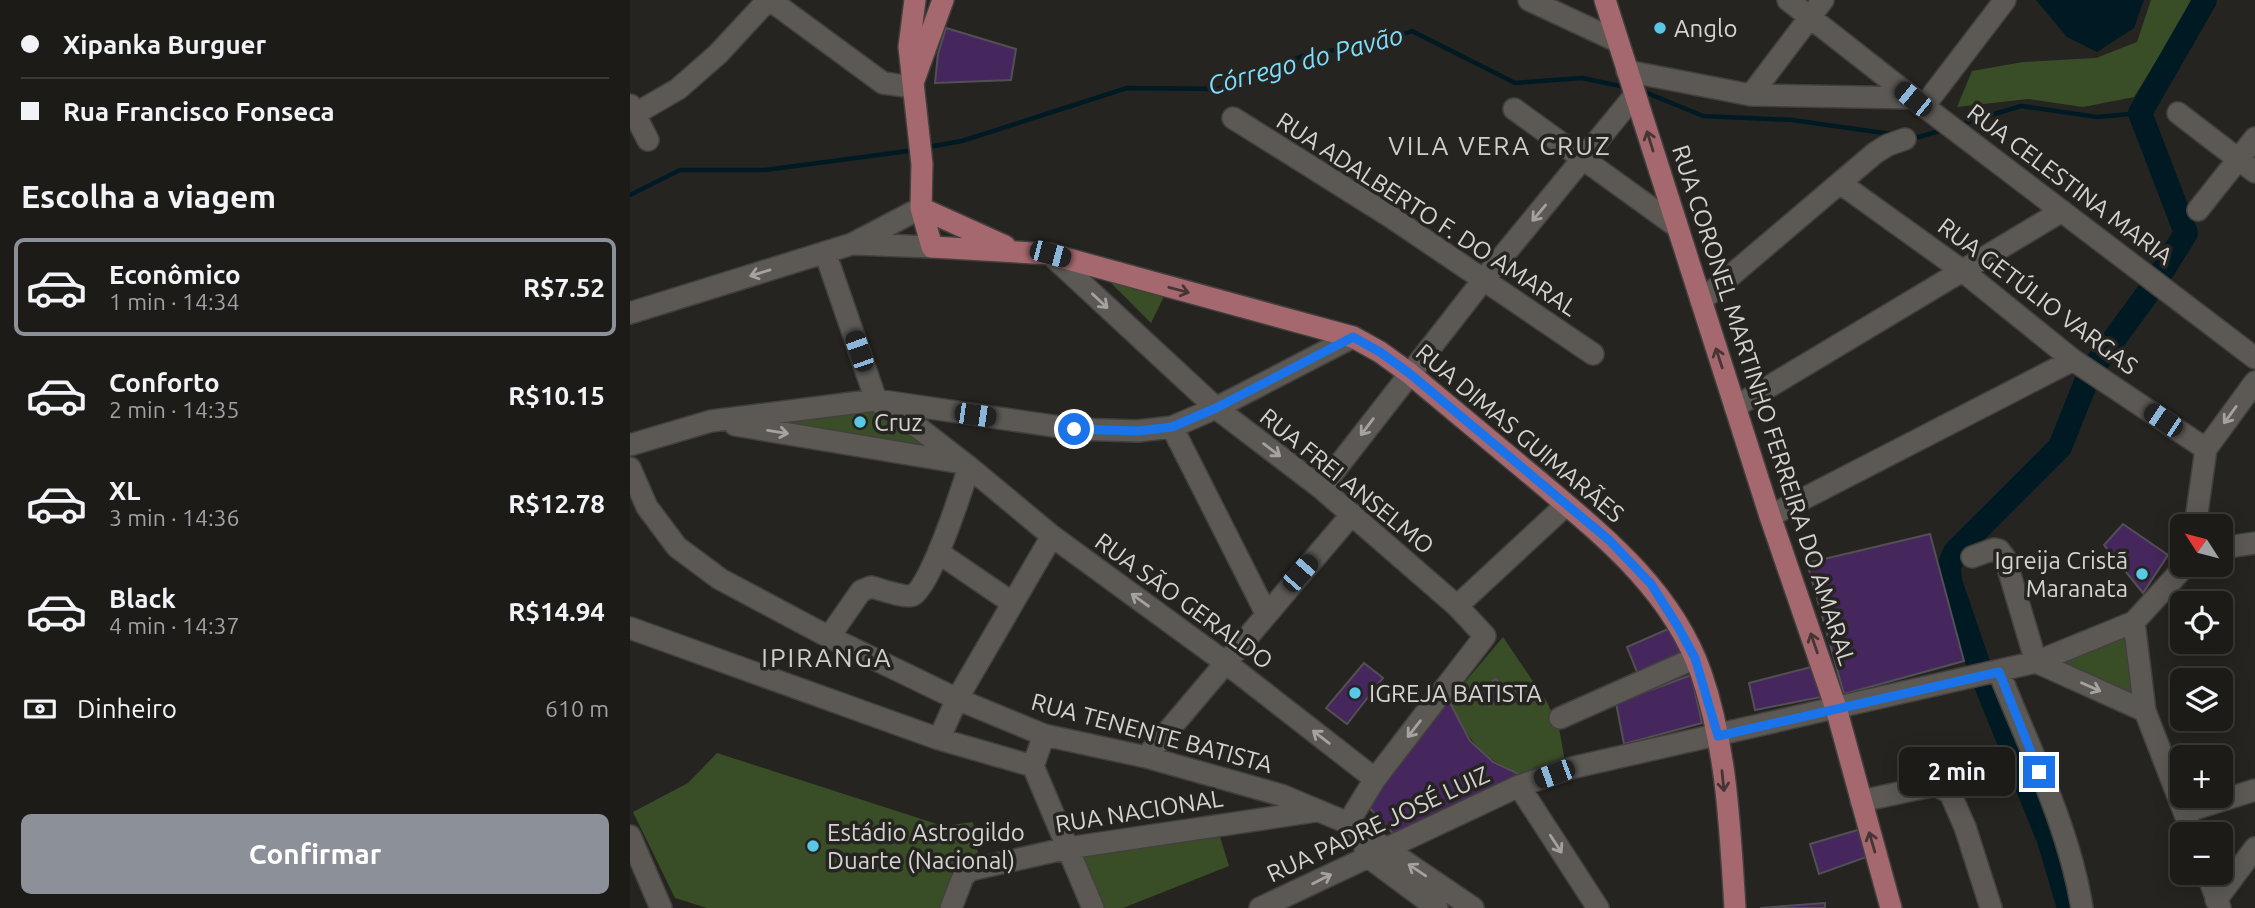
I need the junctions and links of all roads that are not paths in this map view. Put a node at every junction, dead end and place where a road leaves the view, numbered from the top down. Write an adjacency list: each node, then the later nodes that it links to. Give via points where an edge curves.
1 (769, 0): 11 (street, via 883,83); 16 (street, via 678,89)
2 (915, 0): 11 (main road, via 909,47)
3 (943, 0): 11 (main road)
4 (1529, 0): 9 (street)
5 (1605, 0): 9 (main road, RUA CORONEL MARTINHO FERREIRA DO AMARAL)
6 (1788, 0): 8 (street, RUA CELESTINA MARIA)
7 (2005, 0): 14 (street)
8 (1817, 8): 13 (street); 14 (street, RUA CELESTINA MARIA)
9 (1616, 41): 10 (main road, RUA CORONEL MARTINHO FERREIRA DO AMARAL)
10 (1627, 71): 12 (main road, RUA CORONEL MARTINHO FERREIRA DO AMARAL); 13 (street)
11 (912, 87): 25 (main road, via 922,164)
12 (1635, 95): 22 (street); 28 (main road, RUA CORONEL MARTINHO FERREIRA DO AMARAL, one-way to 12)
13 (1751, 95): 14 (street)
14 (1921, 104): 27 (street, RUA CELESTINA MARIA)
15 (1514, 109): 22 (street)
16 (633, 110): 21 (street)
17 (2178, 113): 23 (street)
18 (1233, 118): 35 (street, RUA ADALBERTO F. DO AMARAL)
19 (1905, 138): 24 (street, via 1875,153)
20 (2255, 138): 23 (street)
21 (648, 140)
22 (1583, 161): 28 (street); 35 (street, one-way to 35)
23 (2247, 166): 26 (street)
24 (1840, 183): 34 (street, RUA GETÚLIO VARGAS); 36 (street)
25 (921, 208): 29 (street, RUA DIMAS GUIMARÃES); 30 (main road); 31 (main road, RUA DIMAS GUIMARÃES)
26 (2199, 210)
27 (2062, 211): 34 (street); 40 (street, RUA CELESTINA MARIA)
28 (1676, 226): 36 (main road, RUA CORONEL MARTINHO FERREIRA DO AMARAL)
29 (852, 244): 30 (street, RUA DIMAS GUIMARÃES); 32 (street, RUA DIMAS GUIMARÃES)
30 (932, 247): 31 (main road, RUA DIMAS GUIMARÃES)
31 (1017, 251): 33 (main road, RUA DIMAS GUIMARÃES)
32 (825, 252): 37 (street, RUA DIMAS GUIMARÃES, one-way to 37); 44 (street)
33 (1050, 254): 38 (main road, RUA DIMAS GUIMARÃES, one-way to 38); 46 (street, RUA FREI ANSELMO, one-way to 46)
34 (1964, 272): 41 (street, RUA GETÚLIO VARGAS); 45 (street)
35 (1484, 279): 39 (street, RUA ADALBERTO F. DO AMARAL); 42 (street)
36 (1701, 301): 45 (main road, RUA CORONEL MARTINHO FERREIRA DO AMARAL, one-way to 36)
37 (630, 313)
38 (1353, 337): 42 (main road, RUA DIMAS GUIMARÃES); 46 (street)
39 (1593, 354)
40 (2255, 358)
41 (2077, 362): 50 (street, RUA GETÚLIO VARGAS); 57 (street)
42 (1409, 373): 53 (street, one-way to 53); 54 (main road, RUA DIMAS GUIMARÃES)
43 (2255, 382): 50 (street, one-way to 50)
44 (876, 400): 47 (street); 48 (street, via 1074,429); 51 (street, RUA SÃO GERALDO)
45 (1735, 407): 57 (main road, RUA CORONEL MARTINHO FERREIRA DO AMARAL)
46 (1216, 408): 48 (street); 53 (street, RUA FREI ANSELMO, one-way to 53)
47 (710, 421): 49 (street); 51 (street, one-way to 51)
48 (1172, 427): 66 (street)
49 (630, 445)
50 (2206, 449): 56 (street)
51 (967, 465): 58 (street, RUA SÃO GERALDO); 61 (street)
52 (630, 468): 69 (street, RUA TENENTE BATISTA, via 647,507 677,547 720,579)
53 (1321, 488): 55 (street, RUA FREI ANSELMO)
54 (1566, 505): 65 (street); 70 (main road, RUA DIMAS GUIMARÃES, via 1609,540 1651,584)
55 (1352, 514): 65 (street, RUA FREI ANSELMO); 66 (street)
56 (2197, 514)
57 (1770, 516): 75 (main road, RUA CORONEL MARTINHO FERREIRA DO AMARAL, one-way to 57)
58 (1052, 536): 64 (street); 72 (street, RUA SÃO GERALDO, one-way to 58)
59 (2255, 543): 60 (street)
60 (2233, 546)
61 (939, 553): 64 (street); 69 (street, via 916,593 908,596 866,588)
62 (1972, 557): 71 (street, via 1994,549 2005,558)
63 (2174, 578): 67 (street)
64 (1012, 603): 74 (street)
65 (1457, 606): 83 (street, RUA FREI ANSELMO, one-way to 83, via 1485,636)
66 (1266, 613): 72 (street)
67 (2134, 622): 71 (street, RUA PADRE JOSÉ LUIZ); 76 (street)
68 (630, 628): 80 (street)
69 (829, 637): 74 (street, RUA TENENTE BATISTA)
70 (1695, 658): 77 (street); 79 (main road, RUA DIMAS GUIMARÃES)
71 (2036, 662): 73 (street, RUA PADRE JOSÉ LUIZ); 76 (street, one-way to 76)
72 (1226, 663): 81 (street); 83 (street, RUA SÃO GERALDO, one-way to 72)
73 (1986, 675): 75 (street, RUA PADRE JOSÉ LUIZ); 107 (street, via 2059,822)
74 (957, 699): 78 (street, RUA TENENTE BATISTA); 80 (street)
75 (1836, 708): 79 (street, RUA PADRE JOSÉ LUIZ); 86 (main road, RUA CORONEL MARTINHO FERREIRA DO AMARAL)
76 (2145, 711): 88 (street)
77 (1560, 718)
78 (1044, 735): 81 (street, RUA TENENTE BATISTA); 82 (street)
79 (1718, 736): 84 (street, RUA PADRE JOSÉ LUIZ, via 1572,768); 104 (main road, RUA DIMAS GUIMARÃES, one-way to 104)
80 (939, 739): 82 (street)
81 (1146, 757): 87 (street, RUA TENENTE BATISTA)
82 (1032, 766): 92 (street)
83 (1375, 779): 90 (street)
84 (1518, 786): 94 (street, RUA PADRE JOSÉ LUIZ); 103 (street, one-way to 103)
85 (2255, 790): 88 (street)
86 (1861, 801): 105 (main road, RUA CORONEL MARTINHO FERREIRA DO AMARAL, one-way to 86); 106 (street, via 1936,785 1950,793)
87 (1318, 810): 90 (street, RUA TENENTE BATISTA); 92 (street, RUA NACIONAL)
88 (2185, 812): 89 (street)
89 (2188, 822)
90 (1355, 828): 94 (street)
91 (630, 836): 98 (street)
92 (1068, 848): 99 (street, RUA NACIONAL, via 970,870); 100 (street)
93 (2255, 848): 96 (street)
94 (1377, 853): 97 (street); 101 (street, RUA PADRE JOSÉ LUIZ, one-way to 94); 102 (street, one-way to 94)
95 (2211, 885): 96 (street)
96 (2218, 904)
97 (1430, 906)
98 (661, 908)
99 (951, 908)
100 (1093, 908)
101 (1260, 908)
102 (1473, 908)
103 (1598, 908)
104 (1735, 908)
105 (1891, 908)
106 (1991, 908)
107 (2082, 908)

